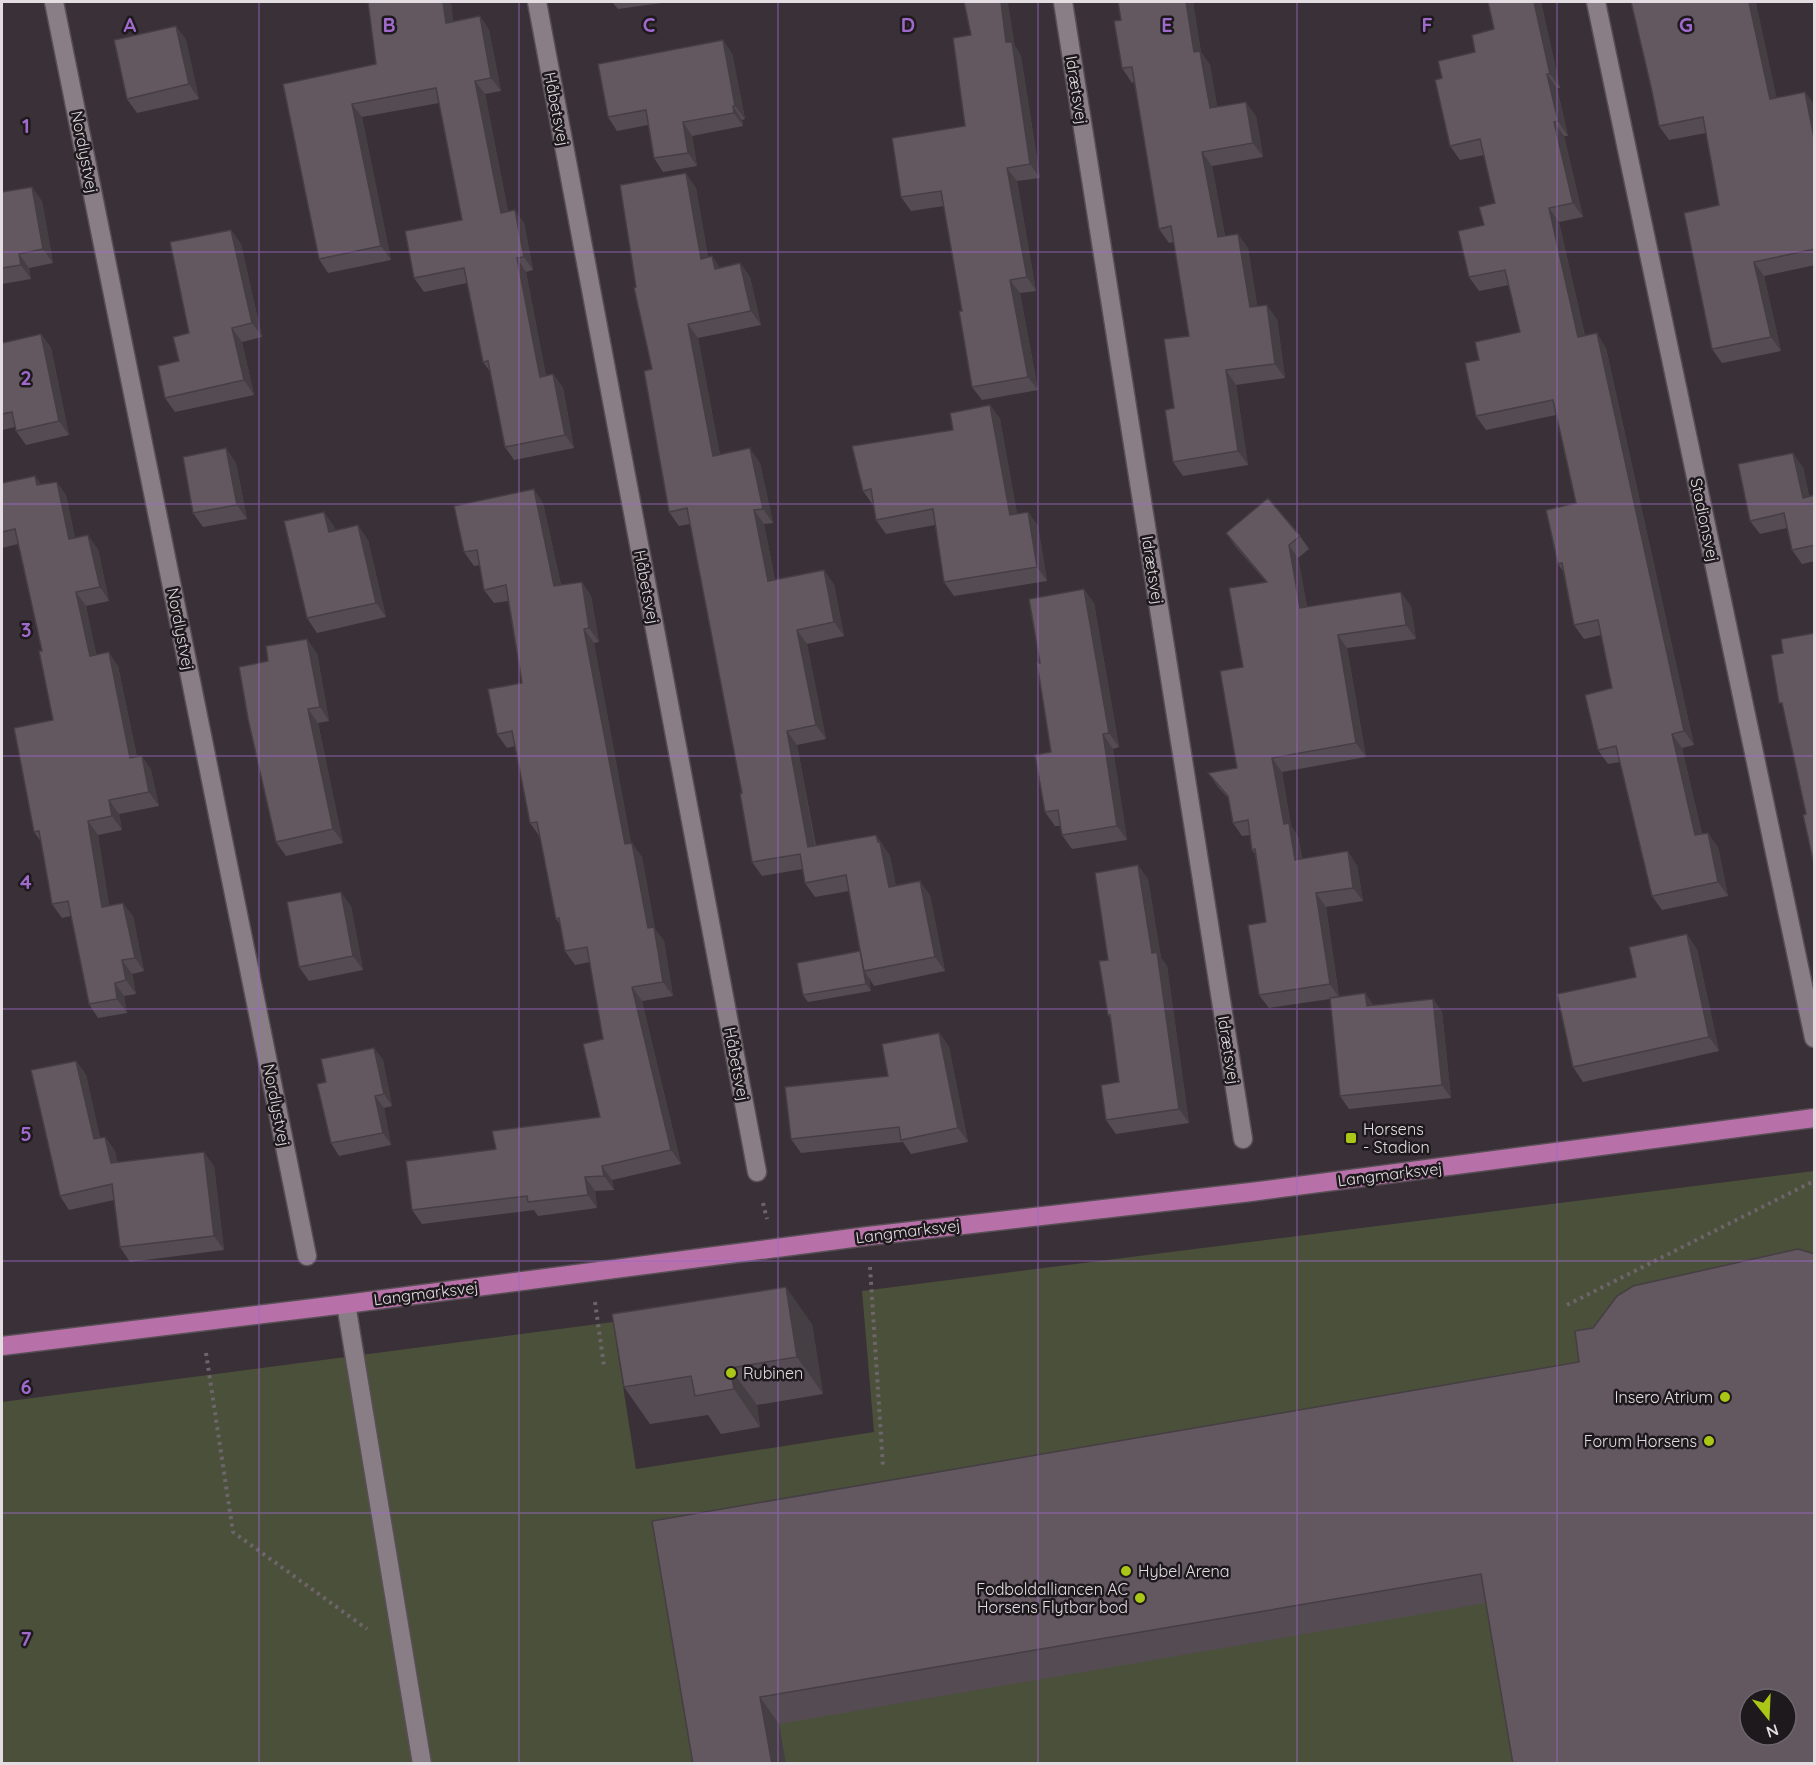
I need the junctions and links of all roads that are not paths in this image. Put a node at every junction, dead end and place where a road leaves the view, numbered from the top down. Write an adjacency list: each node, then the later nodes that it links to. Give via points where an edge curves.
1 (54, 2): 9 (street, Nordlystvej)
2 (537, 2): 8 (street, Håbetsvej)
3 (1063, 2): 7 (street, Idrætsvej)
4 (1596, 2): 5 (street, Stadionsvej)
5 (1815, 1038)
6 (1815, 1118): 10 (main road, Langmarksvej)
7 (1243, 1139)
8 (757, 1172)
9 (307, 1256)
10 (346, 1304): 11 (main road, Langmarksvej); 12 (street)
11 (2, 1346)
12 (422, 1764)

